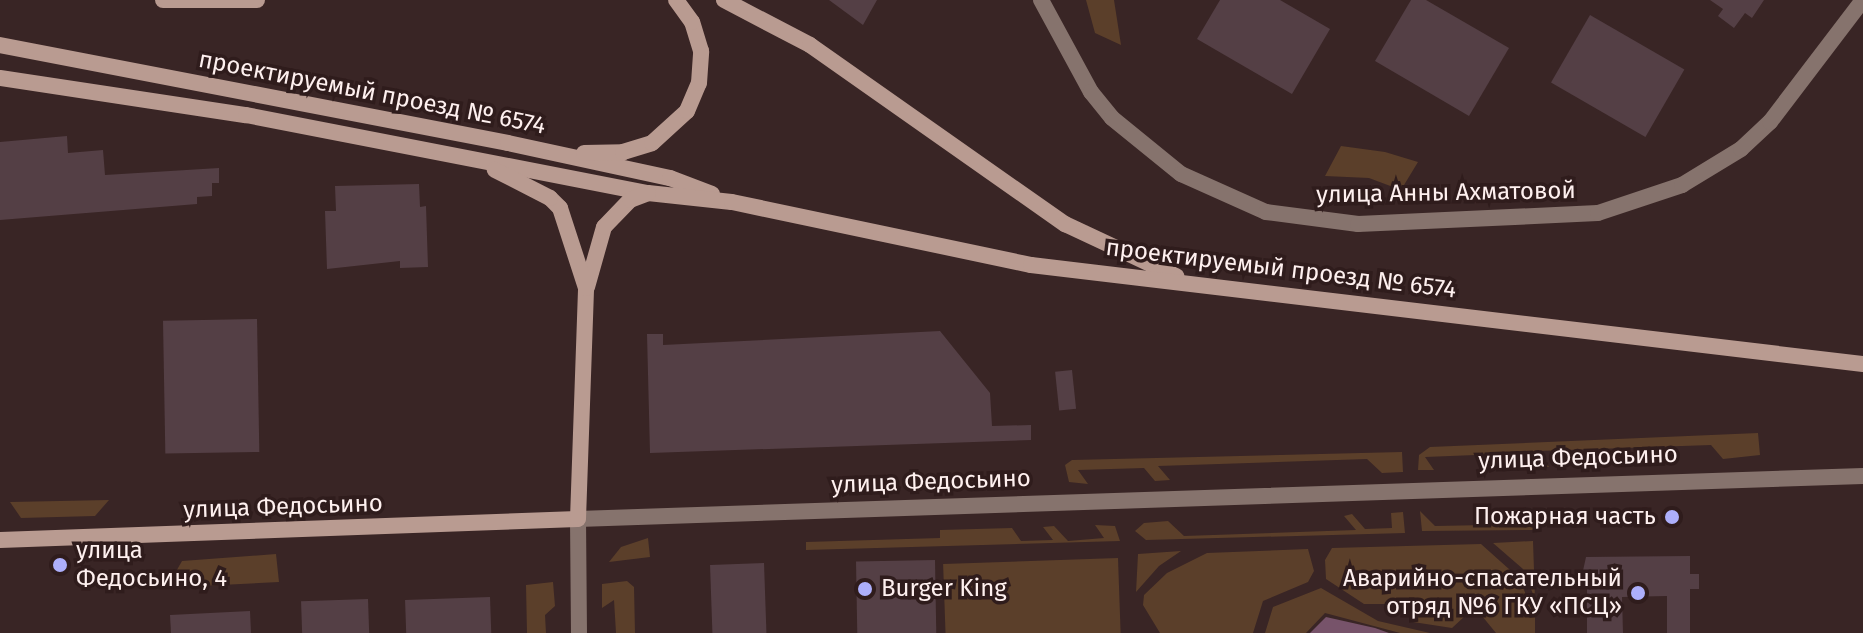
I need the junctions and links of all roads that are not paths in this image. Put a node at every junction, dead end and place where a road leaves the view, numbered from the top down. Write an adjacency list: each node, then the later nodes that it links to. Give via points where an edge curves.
1 (163, 0): 2 (main road)
2 (257, 0)
3 (676, 0): 9 (main road, via 692,22 701,51 699,83 687,111 666,134 638,148)
4 (724, 0): 13 (main road, via 810,45 1065,224)
5 (1041, 0): 6 (street, улица Анны Ахматовой, via 1091,92 1112,118 1181,174 1266,212 1358,224 1598,213 1682,185 1741,149 1770,122)
6 (1863, 0)
7 (4, 45): 9 (main road, проектируемый проезд № 6574)
8 (0, 78): 10 (main road, проектируемый проезд № 6574, via 246,115)
9 (560, 154): 12 (main road, проектируемый проезд № 6574, via 670,178)
10 (471, 159): 11 (main road, проектируемый проезд № 6574); 14 (main road, via 527,184 560,208)
11 (648, 193): 12 (main road, проектируемый проезд № 6574); 14 (main road, via 630,200 604,227)
12 (732, 202): 13 (main road, проектируемый проезд № 6574, via 1031,265)
13 (1192, 283): 15 (main road, проектируемый проезд № 6574)
14 (586, 288): 19 (main road)
15 (1829, 356): 16 (main road, проектируемый проезд № 6574); 17 (main road, проектируемый проезд № 6574)
16 (1863, 356)
17 (1863, 364)
18 (1863, 476): 19 (street, улица Федосьино)
19 (578, 519): 20 (main road, улица Федосьино); 21 (street)
20 (0, 540)
21 (579, 633)

